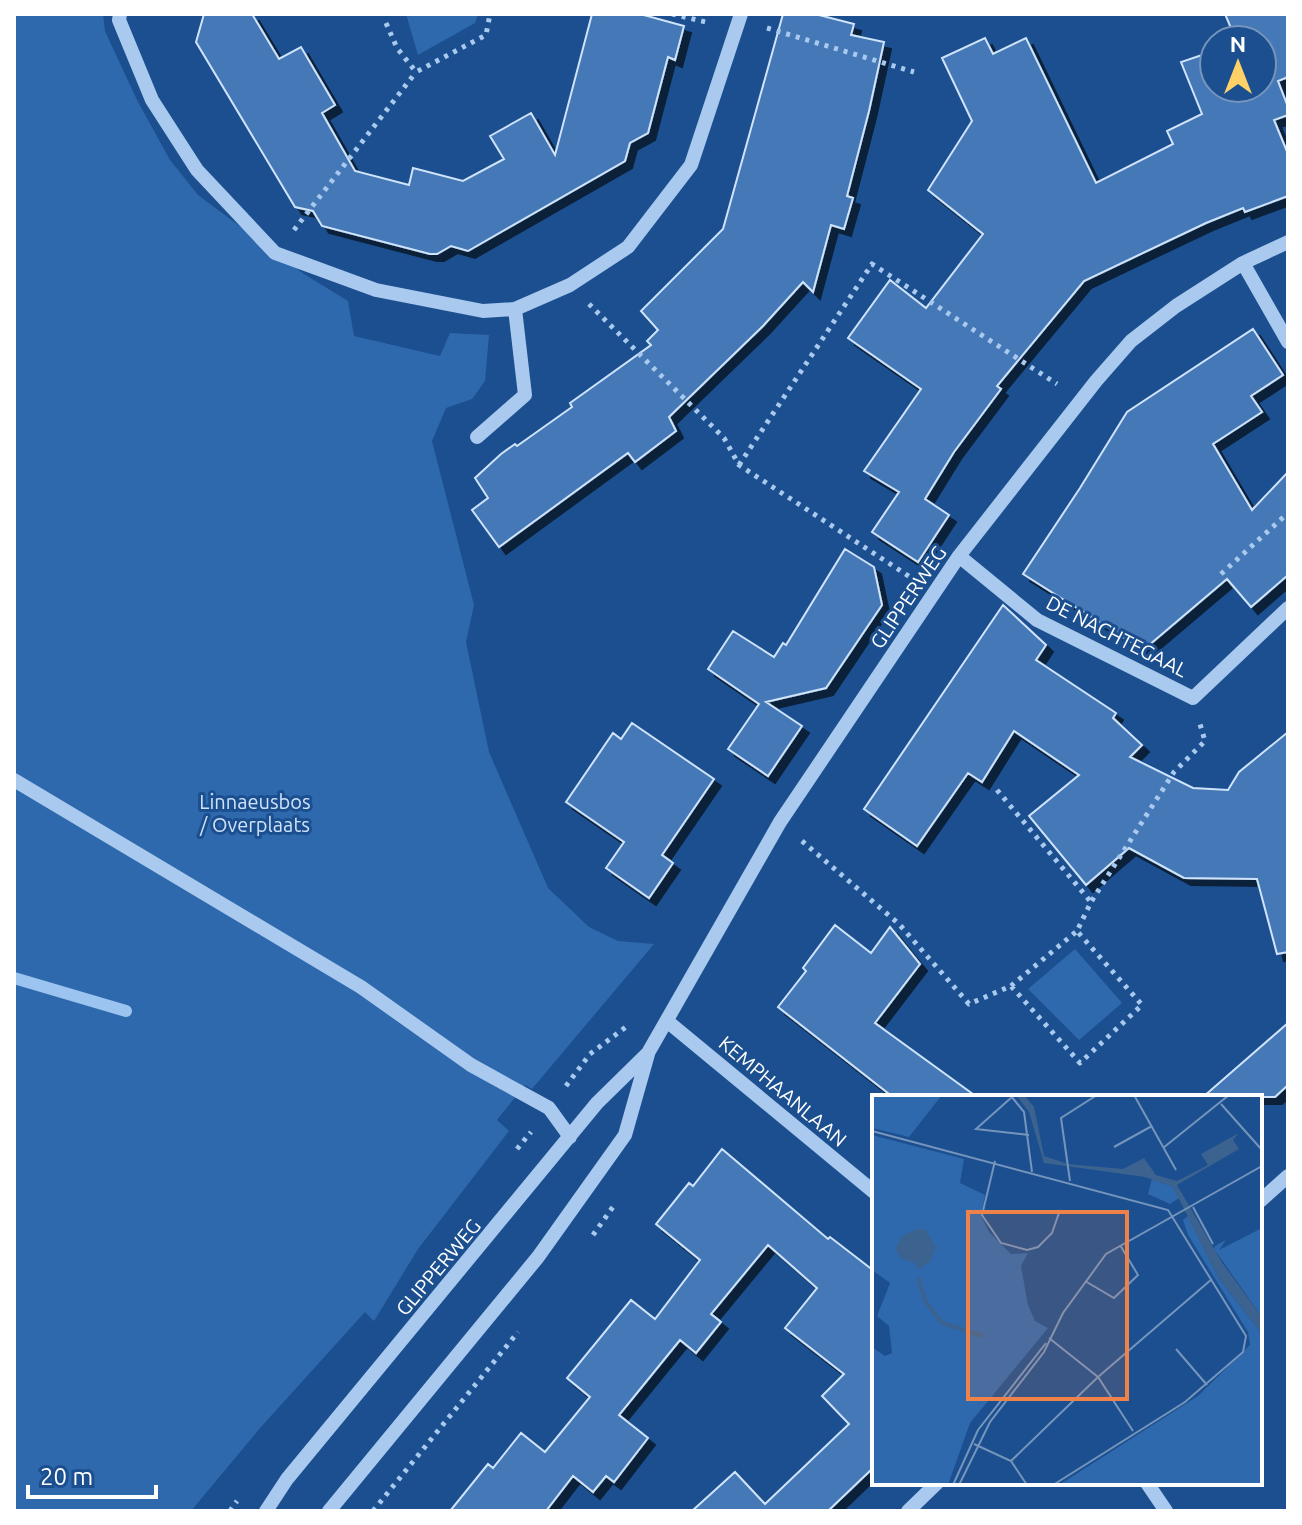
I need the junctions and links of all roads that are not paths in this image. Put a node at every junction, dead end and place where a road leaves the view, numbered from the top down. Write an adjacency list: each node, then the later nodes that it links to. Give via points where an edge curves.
1 (120, 14): 5 (street, via 152,100 197,170 275,253 376,290 483,311)
2 (740, 17): 5 (street, via 691,165 628,247 570,285)
3 (1288, 242): 4 (street, GLIPPERWEG)
4 (1243, 263): 6 (street); 8 (street, GLIPPERWEG, via 1131,341)
5 (515, 309): 7 (street, via 525,395)
6 (1288, 342)
7 (477, 437)
8 (959, 556): 9 (street, DE NACHTEGAAL, via 1037,620 1193,698); 11 (street, GLIPPERWEG, via 780,822)
9 (1288, 608)
10 (14, 780): 13 (street, via 361,987 471,1065 549,1108)
11 (667, 1021): 12 (street, GLIPPERWEG); 15 (street, KEMPHAANLAAN)
12 (648, 1053): 13 (street, GLIPPERWEG); 20 (street, GLIPPERWEG, via 625,1135 538,1257)
13 (570, 1137): 19 (street, GLIPPERWEG)
14 (1288, 1176): 16 (street)
15 (872, 1190)
16 (1262, 1199)
17 (935, 1485): 21 (street)
18 (1148, 1485): 22 (street)
19 (266, 1511)
20 (329, 1511)
21 (908, 1511)
22 (1166, 1511)

